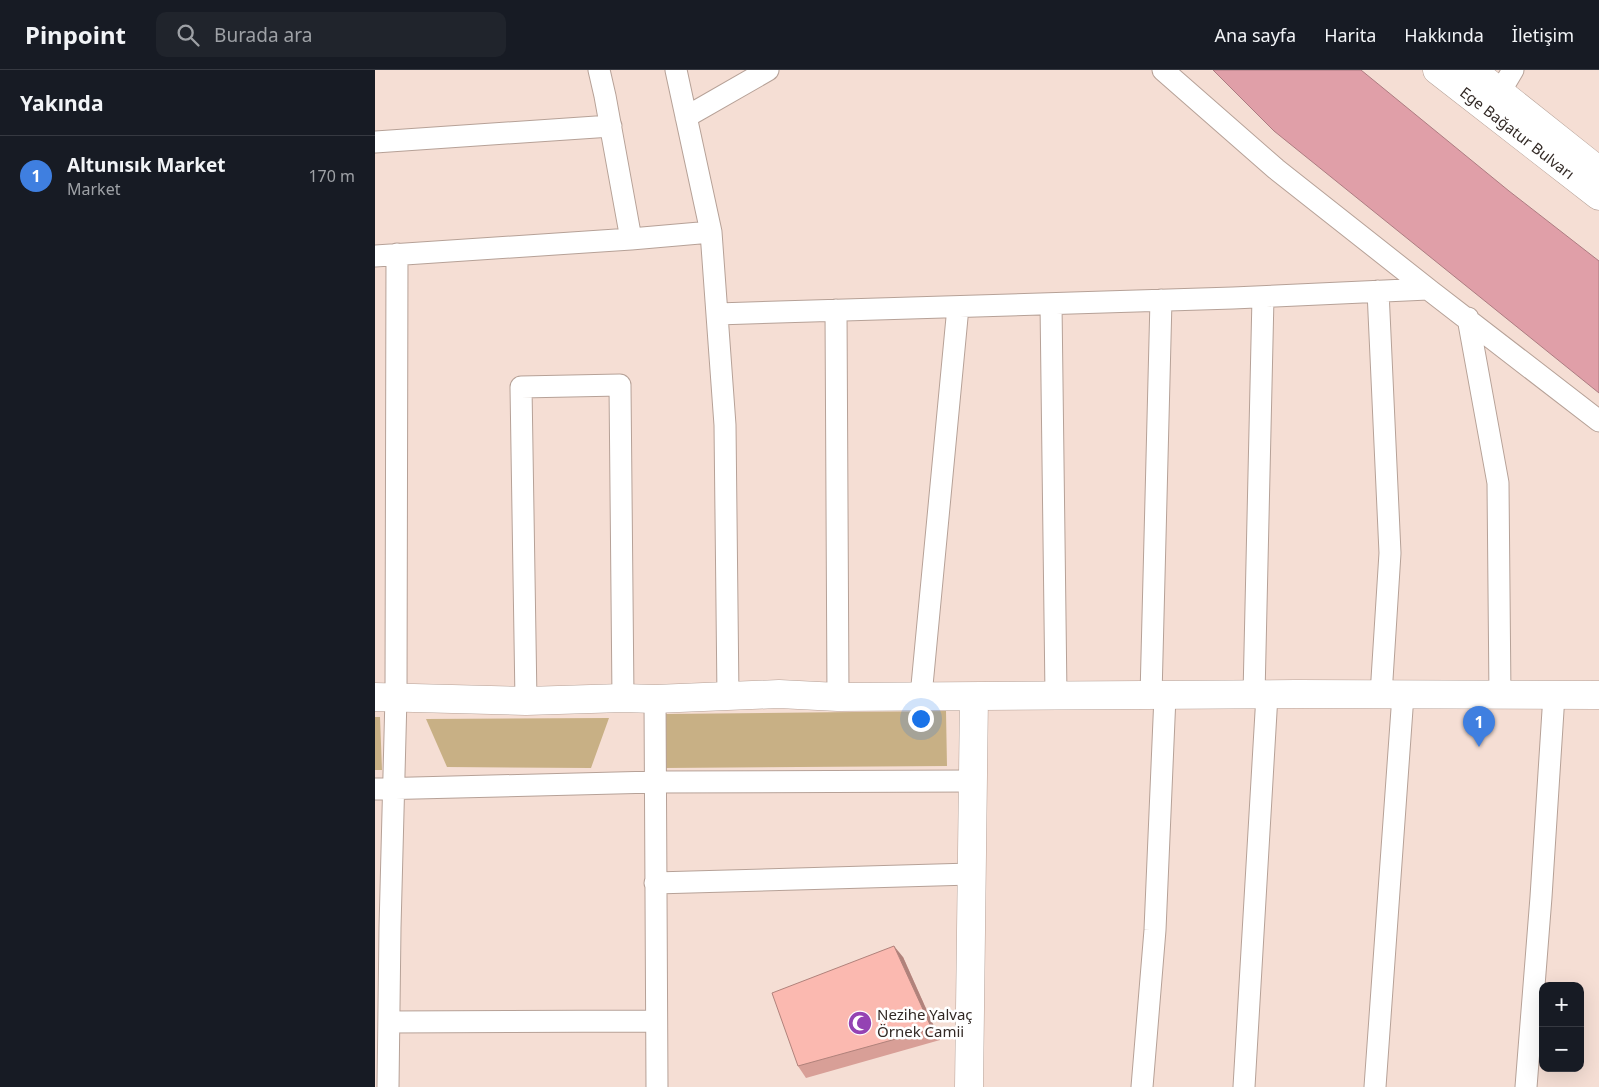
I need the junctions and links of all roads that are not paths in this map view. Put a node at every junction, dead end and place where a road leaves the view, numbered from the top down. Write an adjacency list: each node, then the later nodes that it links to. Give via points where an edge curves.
1 (599, 70): 9 (street)
2 (676, 70): 8 (street)
3 (769, 70): 8 (street)
4 (1163, 70): 17 (street, via 1276,170)
5 (1437, 70): 12 (main road, Ege Bağatur Bulvarı)
6 (1472, 70): 7 (main road, Ege Bağatur Bulvarı)
7 (1506, 81): 11 (main road, Ege Bağatur Bulvarı)
8 (686, 117): 13 (street)
9 (611, 126): 10 (street); 14 (street)
10 (375, 142)
11 (1599, 171)
12 (1599, 196)
13 (711, 232): 14 (street); 24 (street)
14 (631, 239): 15 (street)
15 (397, 254): 16 (street); 35 (street)
16 (375, 256)
17 (1428, 289): 18 (street); 25 (street)
18 (1378, 291): 19 (street); 29 (street, via 1390,552)
19 (1263, 297): 20 (street); 28 (street)
20 (1161, 300): 21 (street); 33 (street)
21 (1051, 304): 22 (street); 27 (street)
22 (958, 307): 23 (street); 32 (street)
23 (836, 310): 24 (street); 37 (street)
24 (717, 314): 36 (street, via 725,425)
25 (1468, 318): 26 (street); 34 (street, via 1498,483)
26 (1599, 421)
27 (1056, 695): 33 (main road); 38 (main road)
28 (1261, 695): 29 (main road); 33 (main road); 54 (street)
29 (1392, 695): 34 (main road); 55 (street)
30 (1553, 695): 31 (main road); 34 (main road); 56 (street)
31 (1599, 695)
32 (921, 696): 37 (main road); 38 (main road)
33 (1158, 696): 53 (street, via 1155,930)
34 (1500, 696)
35 (385, 697): 41 (main road); 44 (street)
36 (728, 697): 37 (main road, via 779,694); 40 (main road)
37 (838, 697)
38 (974, 697): 42 (main road)
39 (623, 698): 40 (main road); 41 (main road); 41 (street, via 620,384 521,387)
40 (655, 699): 43 (street)
41 (526, 701)
42 (973, 781): 43 (street); 45 (main road)
43 (655, 782): 44 (street); 46 (street)
44 (384, 789): 47 (street)
45 (971, 874): 46 (street); 52 (main road)
46 (655, 883): 49 (street)
47 (382, 928): 48 (street)
48 (384, 1015): 49 (street); 50 (street)
49 (656, 1021): 51 (street)
50 (388, 1087)
51 (657, 1087)
52 (969, 1087)
53 (1142, 1087)
54 (1244, 1087)
55 (1375, 1087)
56 (1526, 1087)

